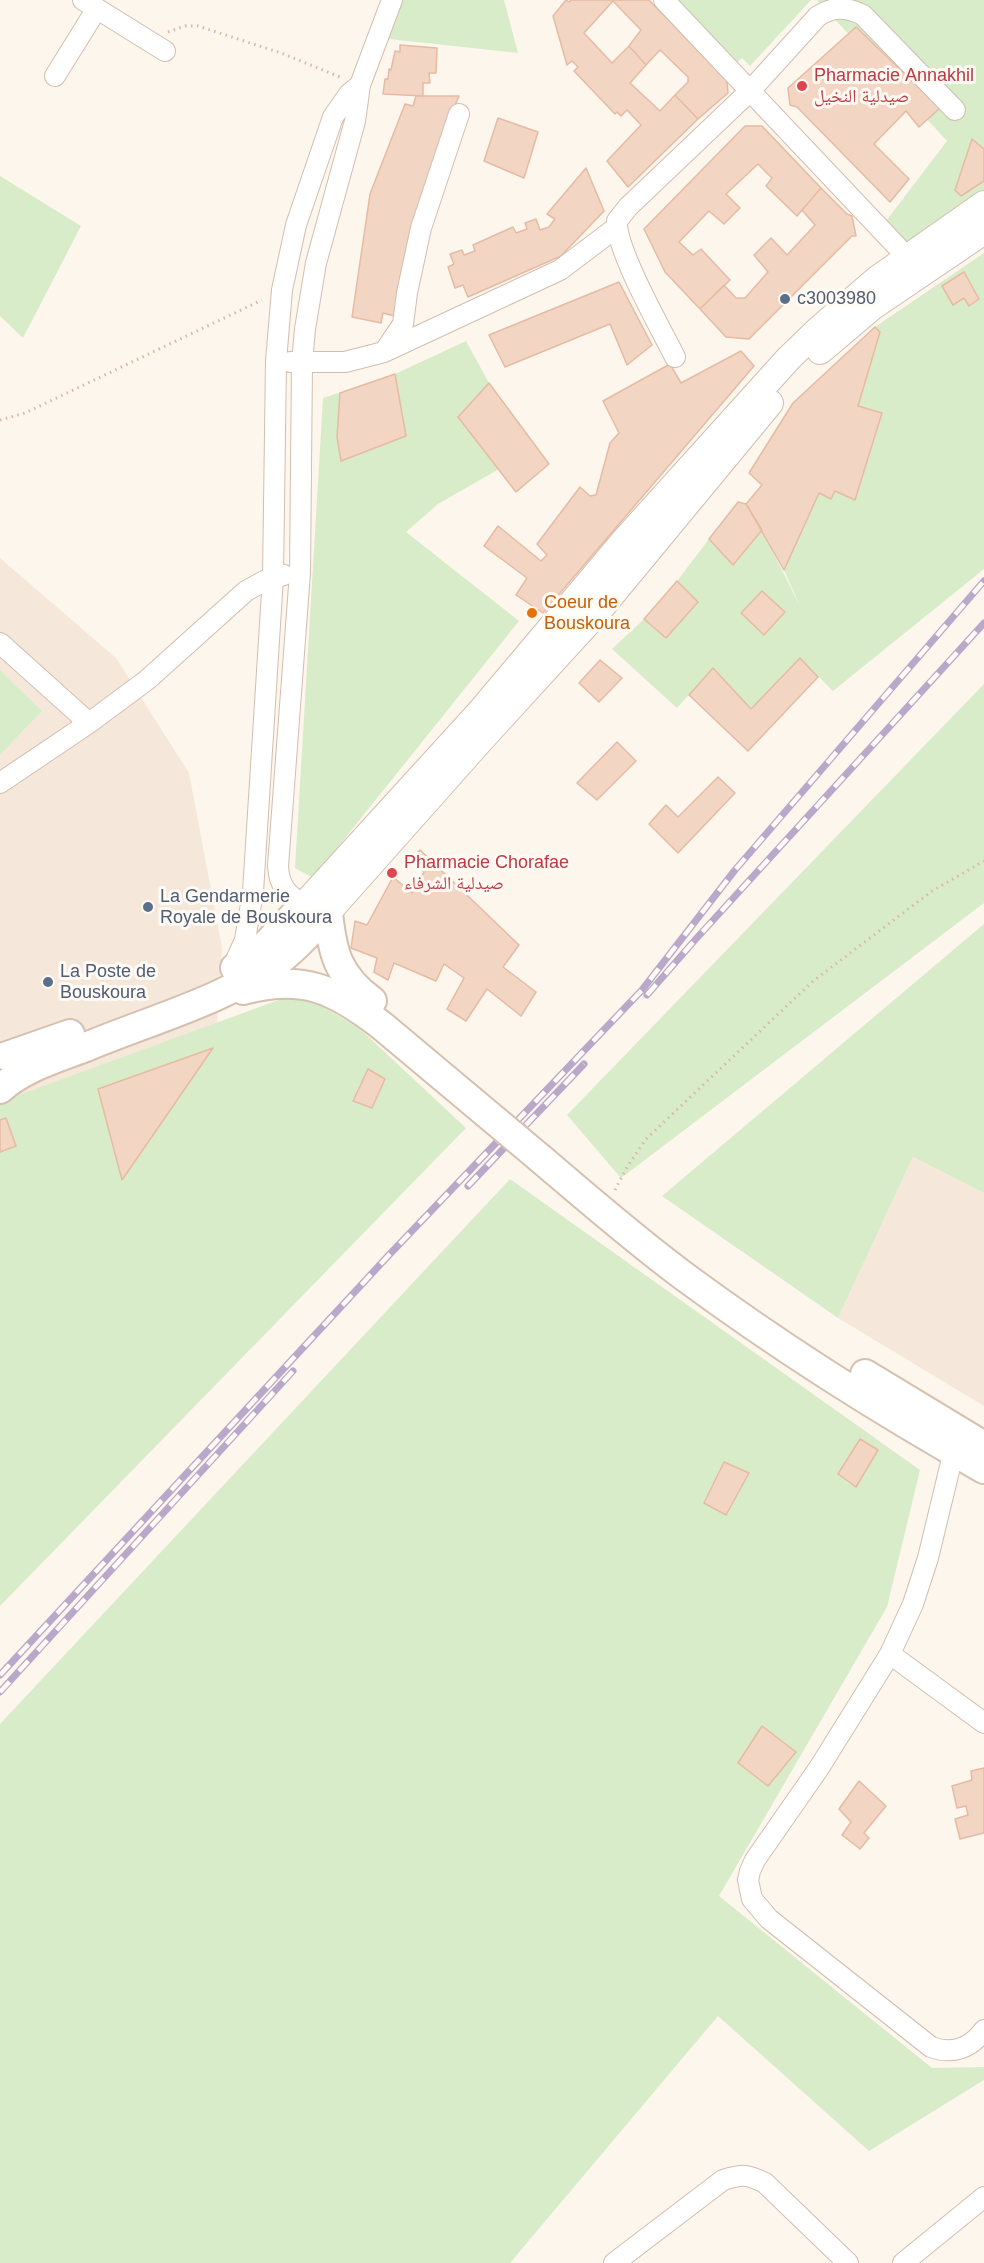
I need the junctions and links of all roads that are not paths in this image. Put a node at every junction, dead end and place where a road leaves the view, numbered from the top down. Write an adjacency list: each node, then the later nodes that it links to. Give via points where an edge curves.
1 (392, 0): 7 (street)
2 (664, 0): 8 (street)
3 (89, 5): 5 (street); 6 (street)
4 (832, 5): 8 (street); 9 (street, via 863,15)
5 (158, 47)
6 (56, 76)
7 (360, 85): 17 (street, via 340,104 328,130 296,225 282,290); 18 (street, via 355,121 316,263)
8 (750, 91): 12 (street, via 623,212); 14 (street)
9 (955, 110)
10 (459, 114): 15 (street, via 421,228 403,324)
11 (984, 204): 14 (street)
12 (617, 227): 15 (street, via 560,270); 16 (street, via 627,258)
13 (984, 231): 26 (street, via 872,307 794,374 595,615 479,742)
14 (907, 257): 26 (street, via 827,321 762,387 623,542)
15 (384, 352): 18 (street, via 345,362)
16 (675, 357)
17 (276, 361): 18 (street); 20 (street)
18 (302, 363): 19 (street)
19 (300, 573): 20 (street); 24 (street, via 278,866)
20 (273, 577): 22 (street, via 246,591 147,680); 25 (street)
21 (0, 643): 22 (street)
22 (89, 723): 23 (street)
23 (0, 783)
24 (283, 887): 25 (street); 26 (street, via 296,900)
25 (253, 892): 27 (street, via 245,940)
26 (316, 908): 27 (main road); 28 (main road, via 296,946 272,965); 29 (main road, via 340,969)
27 (231, 971): 30 (main road)
28 (195, 1004): 29 (main road, via 263,985 304,985 336,994); 30 (main road, via 64,1056)
29 (386, 1020): 31 (main road)
30 (3, 1069)
31 (546, 1153): 32 (main road, via 612,1197 767,1313); 32 (main road, via 624,1229 685,1276 805,1359)
32 (956, 1442): 33 (main road); 34 (main road); 35 (street, via 928,1558)
33 (984, 1446)
34 (984, 1470)
35 (890, 1654): 36 (street); 37 (street, via 819,1768 755,1860 748,1887 752,1899 769,1919 932,2047 962,2048)
36 (984, 1723)
37 (984, 2030)
38 (984, 2197): 41 (street)
39 (614, 2263): 40 (street, via 707,2190 739,2175 750,2175 765,2183)
40 (848, 2263)
41 (903, 2263)

